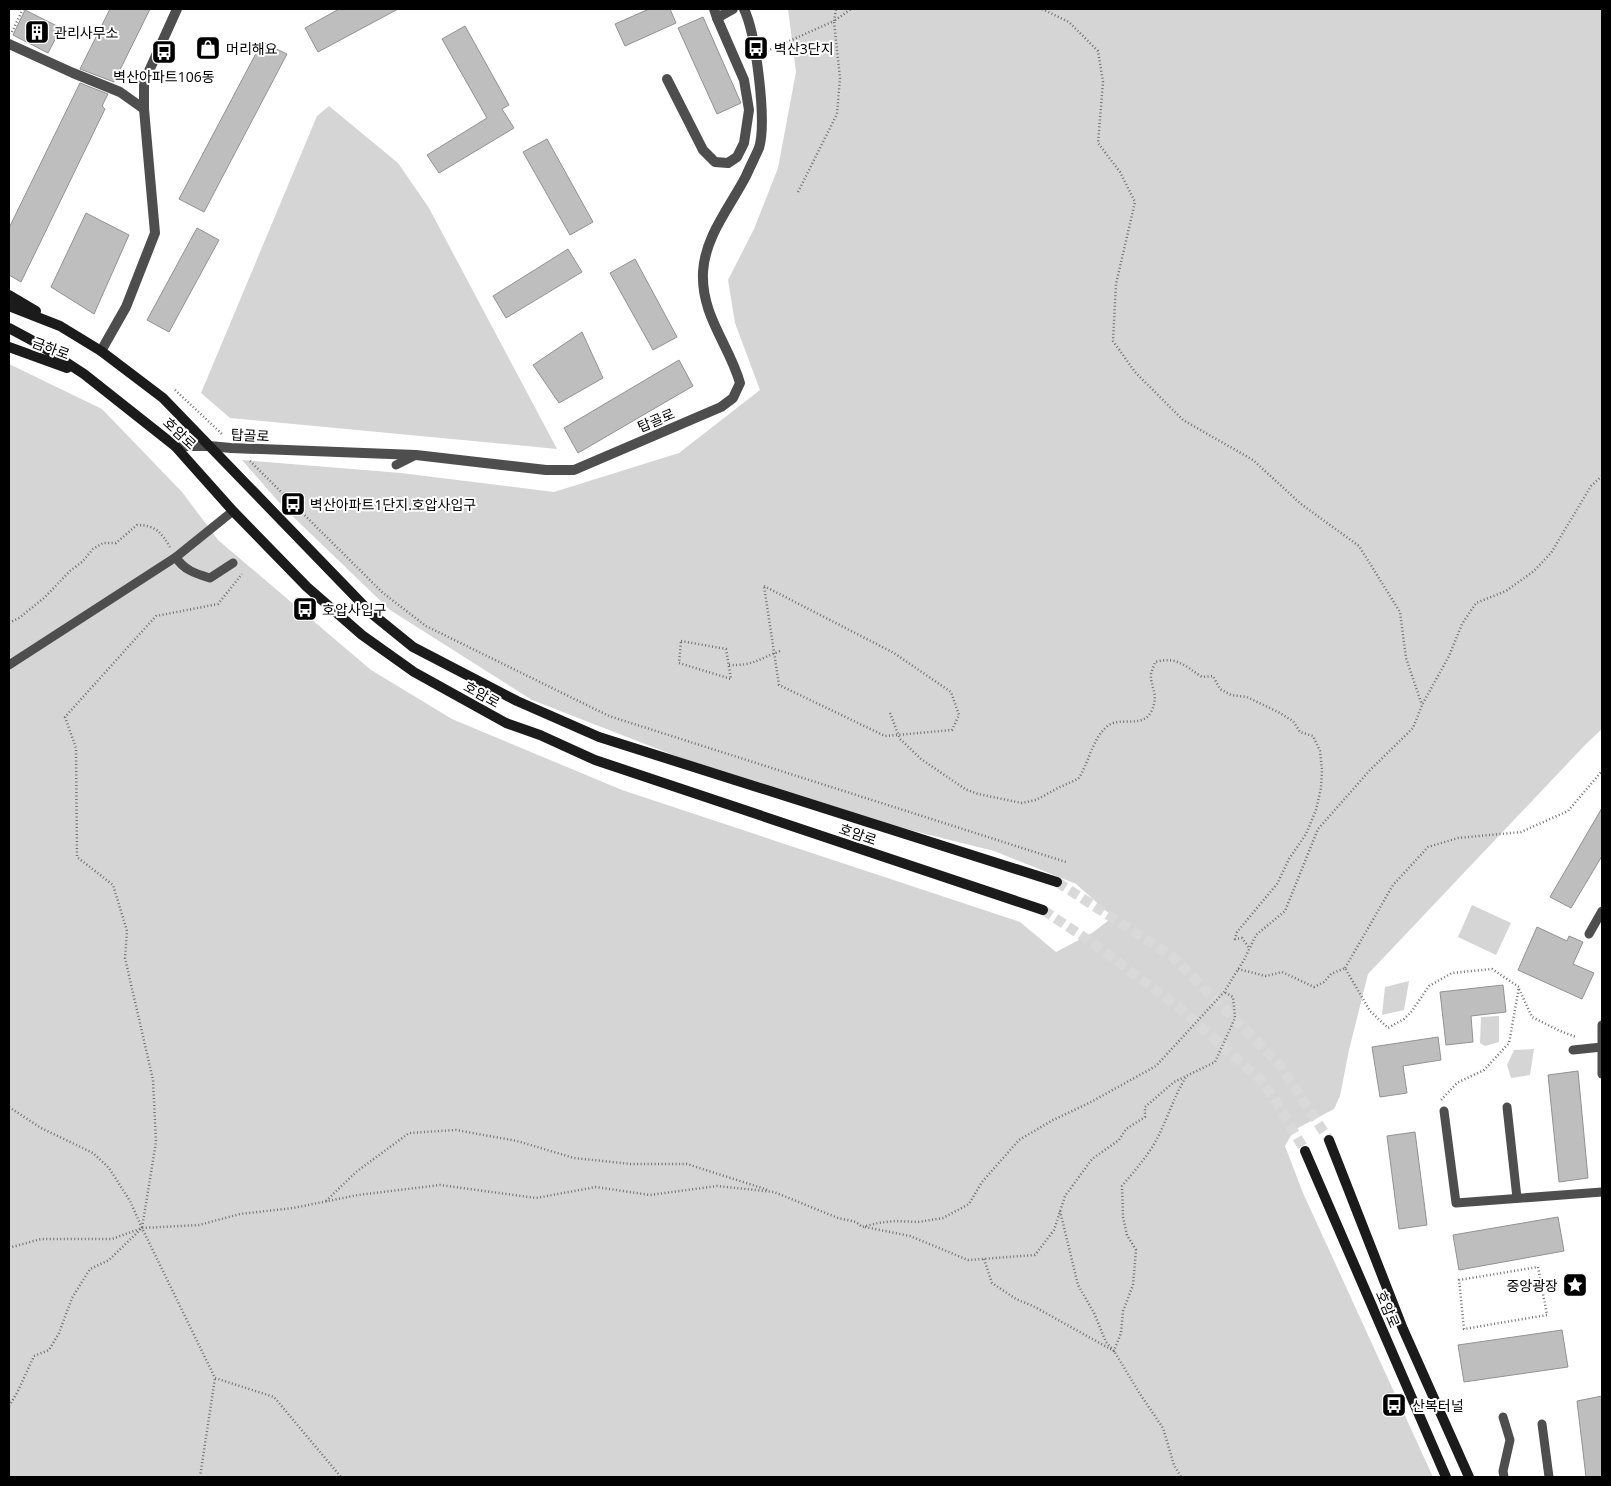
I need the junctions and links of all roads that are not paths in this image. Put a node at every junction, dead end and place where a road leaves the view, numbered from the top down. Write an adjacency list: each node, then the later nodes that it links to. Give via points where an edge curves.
1 (177, 9): 7 (street, via 144,82)
2 (733, 9): 4 (street)
3 (744, 9): 17 (street, 탑골로, via 758,76 762,115 759,147 707,248 703,272 704,300 716,331 735,365 740,383 733,398 721,408 574,470)
4 (716, 13): 6 (street, via 744,80 749,110 744,143 738,157 728,163 715,162 703,150)
5 (9, 44): 7 (street, via 120,92)
6 (667, 79)
7 (144, 109): 13 (street, via 155,233 126,307)
8 (9, 295): 10 (main road, 금하로)
9 (9, 306): 10 (main road, 호암로)
10 (60, 326): 13 (main road, 호암로)
11 (9, 328): 14 (main road, 호암로)
12 (9, 347): 14 (main road, 금하로)
13 (101, 352): 16 (main road, 호암로, via 163,398)
14 (84, 374): 15 (main road, 호암로)
15 (175, 446): 16 (street, 탑골로); 19 (main road, 호암로)
16 (210, 446): 17 (street, 탑골로); 23 (main road, 호암로, via 371,613 414,647 517,701 599,737)
17 (416, 456): 18 (lane)
18 (396, 465)
19 (233, 511): 20 (lane); 24 (main road, 호암로, via 307,586 362,635 414,672 506,723 595,760)
20 (176, 557): 21 (lane, via 186,569 210,578); 22 (lane)
21 (233, 563)
22 (9, 665)
23 (1057, 882)
24 (1043, 910)
25 (1602, 911): 26 (lane)
26 (1589, 934)
27 (1602, 1025): 28 (lane)
28 (1602, 1047): 29 (lane); 30 (lane)
29 (1573, 1050)
30 (1602, 1074)
31 (1507, 1107): 36 (lane)
32 (1444, 1111): 36 (lane, via 1456,1203)
33 (1328, 1140): 40 (main road, via 1403,1329)
34 (1305, 1151): 39 (main road, 호암로)
35 (1602, 1192): 36 (lane)
36 (1517, 1198)
37 (1503, 1417): 41 (lane, via 1510,1440)
38 (1542, 1424): 42 (lane)
39 (1446, 1477)
40 (1469, 1477)
41 (1504, 1477)
42 (1549, 1477)

